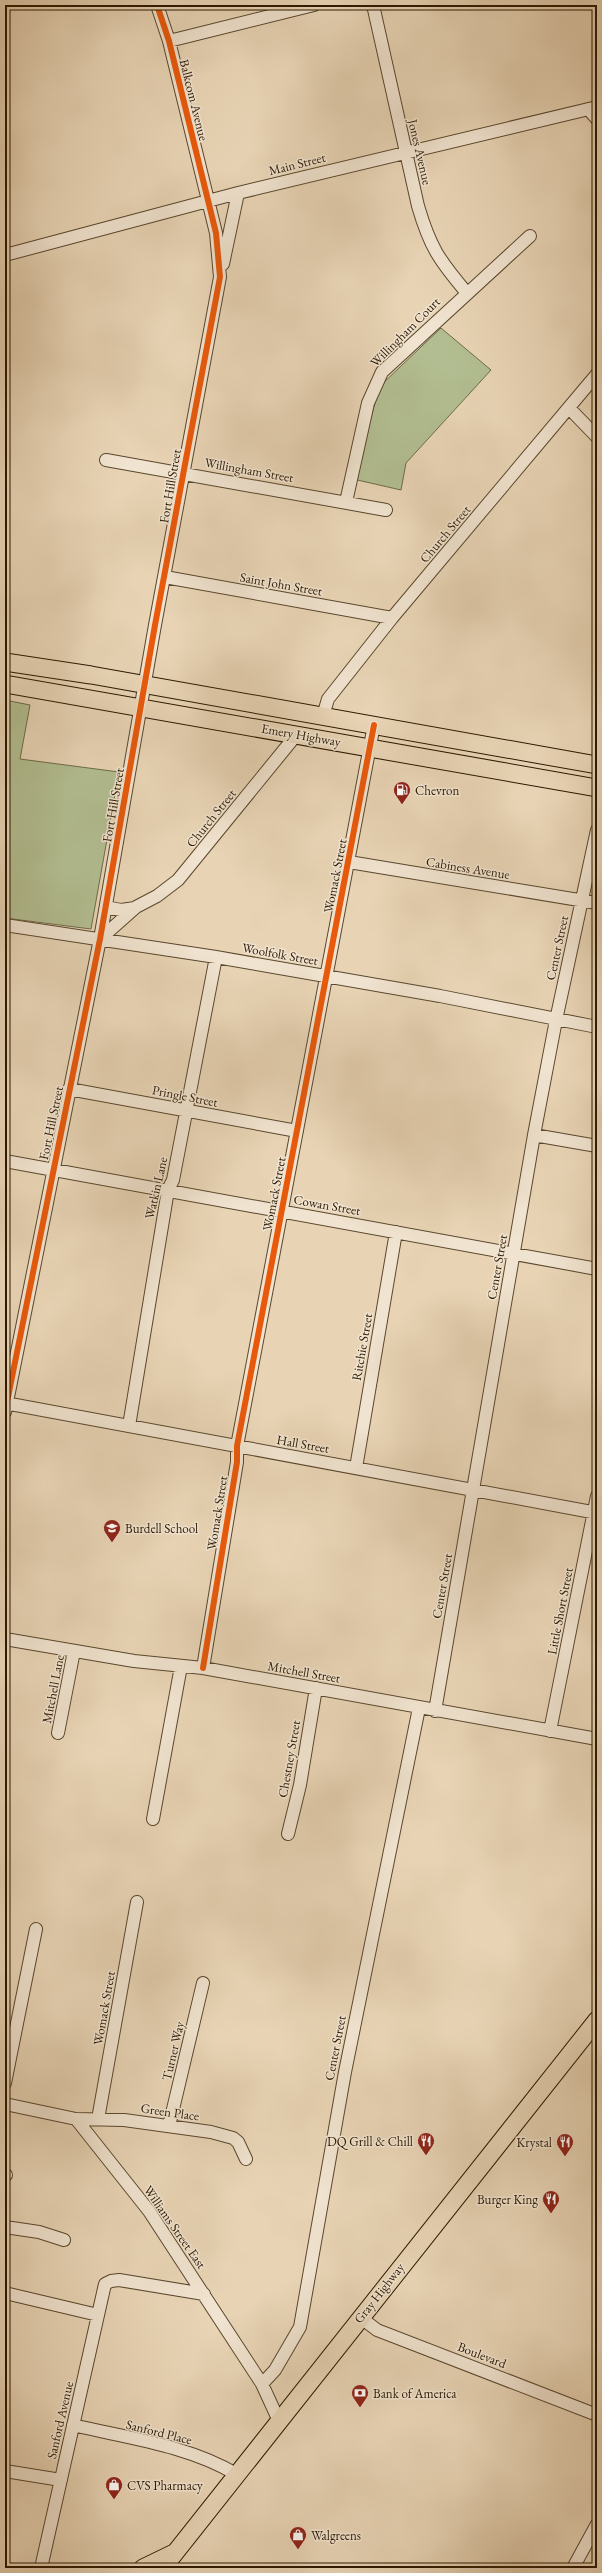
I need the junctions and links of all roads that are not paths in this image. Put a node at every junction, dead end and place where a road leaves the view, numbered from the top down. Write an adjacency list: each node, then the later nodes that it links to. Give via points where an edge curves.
1 (157, 5): 4 (street, Balkcom Avenue)
2 (314, 5): 4 (street)
3 (373, 5): 7 (street, Jones Avenue)
4 (169, 41): 9 (street, Balkcom Avenue)
5 (592, 108): 6 (street); 7 (street, Main Street)
6 (597, 119)
7 (406, 152): 8 (street, Main Street); 13 (street, Jones Avenue, via 427,235 441,262)
8 (238, 193): 9 (street, Main Street); 12 (street, Fort Hill Street)
9 (208, 201): 11 (street, Main Street); 12 (street, Fort Hill Street, via 219,248)
10 (530, 236): 13 (street, Willingham Court)
11 (5, 255)
12 (220, 277): 18 (street, Fort Hill Street)
13 (466, 292): 19 (street, Willingham Court, via 395,358 375,383 363,420)
14 (597, 374): 15 (street, Church Street)
15 (569, 408): 16 (street); 22 (street, Church Street)
16 (597, 437)
17 (106, 460): 18 (street, Willingham Street)
18 (184, 472): 19 (street, Willingham Street); 21 (street, Fort Hill Street)
19 (346, 502): 20 (street, Willingham Street)
20 (386, 510)
21 (165, 577): 22 (street, Saint John Street); 25 (street, Fort Hill Street)
22 (392, 618): 27 (street, Church Street, via 328,699)
23 (5, 662): 25 (highway, Emery Highway)
24 (5, 684): 26 (highway, Emery Highway)
25 (144, 685): 26 (street, Fort Hill Street); 27 (highway, Emery Highway)
26 (140, 706): 29 (highway, Emery Highway); 37 (street, Fort Hill Street)
27 (323, 716): 28 (highway, Emery Highway)
28 (374, 725): 30 (street, Womack Street); 31 (highway, Emery Highway)
29 (297, 734): 30 (highway, Emery Highway); 38 (street, Church Street, via 186,870 157,896)
30 (370, 747): 32 (highway, Emery Highway); 34 (street, Womack Street)
31 (597, 765)
32 (597, 788)
33 (597, 830): 35 (street, Center Street)
34 (349, 862): 35 (street, Cabiness Avenue); 42 (street, Womack Street)
35 (582, 900): 36 (street, Cabiness Avenue); 43 (street, Center Street)
36 (597, 903)
37 (106, 907): 38 (street, Church Street, via 121,910); 40 (street, Fort Hill Street)
38 (136, 907): 40 (street, Church Street)
39 (5, 925): 40 (street, Woolfolk Street)
40 (100, 939): 41 (street, Woolfolk Street); 45 (street, Fort Hill Street)
41 (216, 957): 42 (street, Woolfolk Street); 46 (street, Watkin Lane)
42 (327, 977): 43 (street, Woolfolk Street, via 440,996); 47 (street, Womack Street)
43 (556, 1020): 44 (street, Woolfolk Street); 48 (street, Center Street)
44 (597, 1028)
45 (69, 1089): 46 (street, Pringle Street); 51 (street, Fort Hill Street)
46 (188, 1111): 47 (street, Pringle Street); 52 (street, Watkin Lane, via 173,1180)
47 (297, 1131): 53 (street, Womack Street)
48 (534, 1135): 49 (street); 55 (street, Center Street)
49 (597, 1146)
50 (5, 1161): 51 (street, Cowan Street)
51 (52, 1170): 52 (street, Cowan Street); 57 (street, Fort Hill Street)
52 (168, 1190): 53 (street, Cowan Street); 58 (street, Watkin Lane)
53 (282, 1211): 54 (street, Cowan Street); 59 (street, Womack Street)
54 (396, 1232): 55 (street, Cowan Street); 60 (street, Ritchie Street)
55 (513, 1255): 56 (street, Cowan Street); 61 (street, Center Street)
56 (597, 1268)
57 (6, 1406): 58 (street, Hall Street)
58 (129, 1426): 59 (street, Hall Street)
59 (237, 1446): 60 (street, Hall Street); 67 (street, Womack Street, via 237,1462)
60 (356, 1468): 61 (street, Hall Street)
61 (473, 1490): 63 (street, Hall Street); 70 (street, Center Street)
62 (597, 1496): 63 (street, Little Short Street)
63 (596, 1512): 71 (street, Little Short Street)
64 (5, 1639): 65 (street, Mitchell Street)
65 (74, 1651): 66 (street, Mitchell Street); 72 (street, Mitchell Lane)
66 (181, 1666): 67 (street, Mitchell Street); 74 (street)
67 (203, 1668): 68 (street, Mitchell Street)
68 (316, 1688): 69 (street, Mitchell Street); 75 (street, Chestney Street, via 300,1785)
69 (419, 1708): 70 (street, Mitchell Street); 92 (street, Center Street, via 345,2072 300,2327 275,2370)
70 (436, 1711): 71 (street, Mitchell Street)
71 (550, 1731): 73 (street, Mitchell Street)
72 (58, 1733)
73 (597, 1739)
74 (153, 1819)
75 (288, 1834)
76 (137, 1902): 83 (street, Womack Street)
77 (36, 1929): 80 (street)
78 (203, 1983): 84 (street, Turner Way)
79 (595, 2027): 91 (highway, Gray Highway)
80 (5, 2083)
81 (5, 2104): 82 (street)
82 (76, 2119): 83 (street, Green Place); 89 (street, Williams Street East, via 149,2211)
83 (98, 2119): 84 (street, Green Place)
84 (169, 2126): 85 (street, Green Place, via 233,2138 238,2142)
85 (246, 2159)
86 (5, 2227): 87 (street, via 39,2232)
87 (64, 2240)
88 (5, 2293): 90 (street)
89 (204, 2294): 90 (street, Sanford Avenue, via 111,2281 105,2284); 92 (street, Williams Street East)
90 (98, 2315): 95 (street, Sanford Avenue)
91 (360, 2317): 93 (street, Boulevard, via 377,2330); 94 (highway, Gray Highway)
92 (262, 2384): 94 (street, Williams Street East)
93 (597, 2415)
94 (279, 2421): 97 (highway, Gray Highway)
95 (73, 2425): 97 (street, Sanford Place, via 188,2452 212,2460); 98 (street, Sanford Avenue)
96 (5, 2471): 98 (street)
97 (236, 2474): 100 (highway, Gray Highway)
98 (61, 2480): 101 (street, Sanford Avenue)
99 (597, 2524): 104 (street)
100 (174, 2552): 102 (highway); 103 (highway, Gray Highway)
101 (41, 2568)
102 (143, 2568)
103 (163, 2568)
104 (573, 2568)

